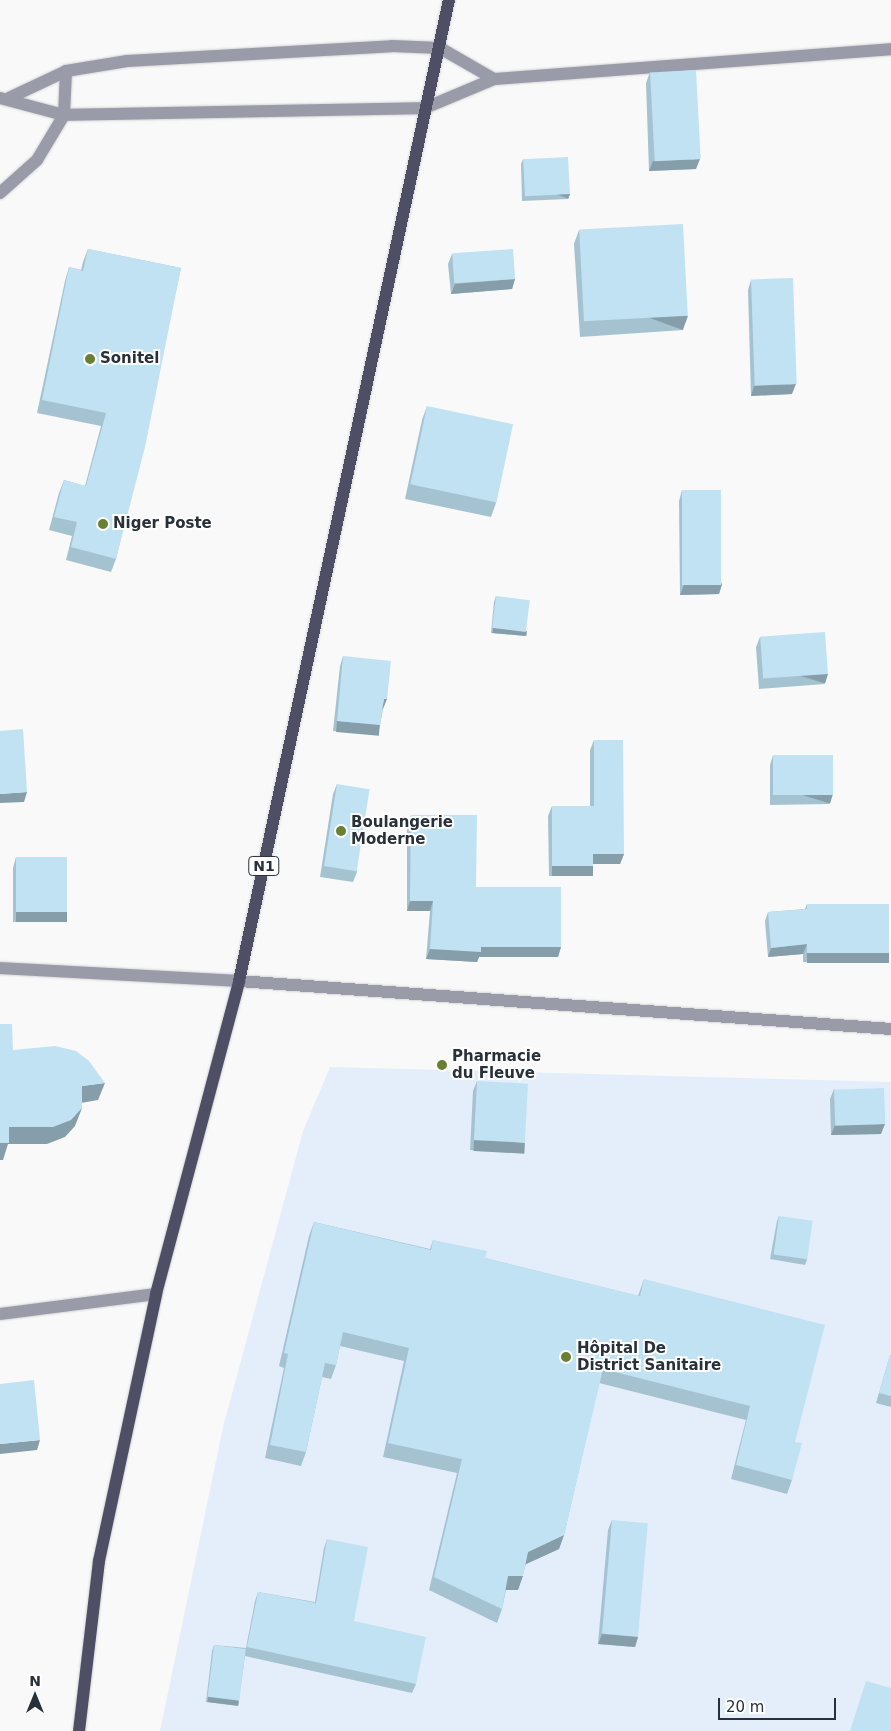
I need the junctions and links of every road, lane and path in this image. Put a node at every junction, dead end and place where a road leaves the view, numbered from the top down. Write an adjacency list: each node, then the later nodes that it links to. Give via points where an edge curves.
1 (449, 0): 2 (main road, N1)
2 (440, 48): 4 (street, via 392,46 127,61); 5 (street); 7 (main road, N1)
3 (891, 49): 5 (street)
4 (66, 71): 6 (street); 8 (street)
5 (494, 79): 7 (street)
6 (4, 98): 8 (street)
7 (425, 108): 8 (street); 11 (main road, N1)
8 (64, 115): 9 (street, via 37,160)
9 (0, 193)
10 (0, 968): 11 (street)
11 (239, 981): 12 (street); 13 (main road, N1)
12 (891, 1029)
13 (156, 1294): 14 (street); 15 (main road, N1, via 99,1561)
14 (0, 1314)
15 (79, 1731)

